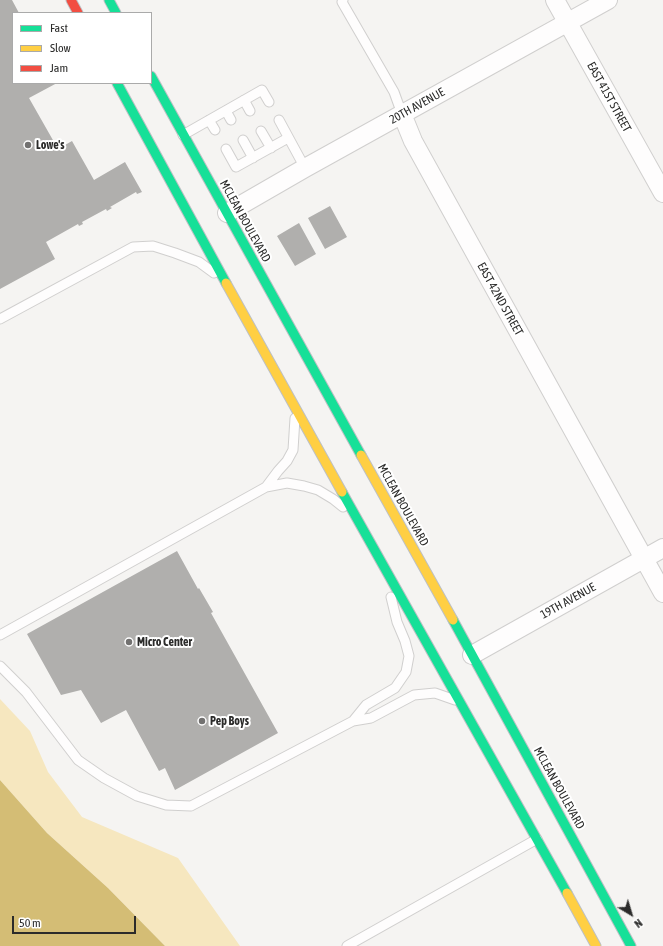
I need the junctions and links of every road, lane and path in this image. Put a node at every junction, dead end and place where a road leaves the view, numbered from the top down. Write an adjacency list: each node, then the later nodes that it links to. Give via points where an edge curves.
1 (71, 0): 6 (main road)
2 (109, 0): 7 (main road)
3 (555, 0): 8 (street, EAST 41ST STREET)
4 (608, 0): 8 (street, 20TH AVENUE)
5 (342, 1): 15 (lane, EAST 42ND STREET, via 394,92)
6 (77, 12)
7 (115, 12)
8 (567, 23): 15 (street, 20TH AVENUE); 28 (street, EAST 41ST STREET)
9 (152, 78): 21 (main road, MCLEAN BOULEVARD)
10 (118, 84): 30 (main road)
11 (244, 100): 12 (lane, via 262,90); 13 (lane); 14 (lane)
12 (269, 102)
13 (226, 111): 16 (lane); 17 (lane)
14 (250, 111)
15 (402, 114): 27 (street, 20TH AVENUE); 36 (street, EAST 42ND STREET, via 413,141)
16 (209, 120): 19 (lane); 21 (lane)
17 (231, 120)
18 (279, 120): 22 (lane)
19 (215, 130)
20 (261, 131): 24 (lane)
21 (183, 135): 29 (main road, MCLEAN BOULEVARD)
22 (288, 138): 24 (lane); 27 (lane)
23 (243, 140): 26 (lane)
24 (271, 148): 26 (lane)
25 (226, 149): 26 (lane, via 236,167)
26 (253, 158)
27 (305, 168): 29 (street, 20TH AVENUE)
28 (663, 193)
29 (227, 213): 40 (main road, MCLEAN BOULEVARD)
30 (226, 283): 31 (lane, via 199,262 153,246 133,247); 32 (main road)
31 (0, 319)
32 (296, 409): 33 (lane, via 292,450 287,461); 34 (main road)
33 (266, 487): 34 (lane, via 287,483 318,490); 39 (lane)
34 (356, 518): 37 (main road)
35 (663, 548): 36 (street, 19TH AVENUE)
36 (644, 559): 38 (street, EAST 42ND STREET); 40 (street, 19TH AVENUE)
37 (385, 570): 42 (main road); 43 (lane, via 397,622 406,641 406,672 395,688 366,705)
38 (663, 593)
39 (0, 635)
40 (472, 655): 47 (main road, MCLEAN BOULEVARD)
41 (0, 666): 43 (lane, via 26,692 78,760 137,796 166,805 191,806)
42 (458, 700): 43 (lane, via 435,693 414,695 371,718); 44 (main road)
43 (352, 721)
44 (537, 840): 45 (lane); 46 (main road)
45 (347, 946)
46 (596, 946)
47 (632, 946)

